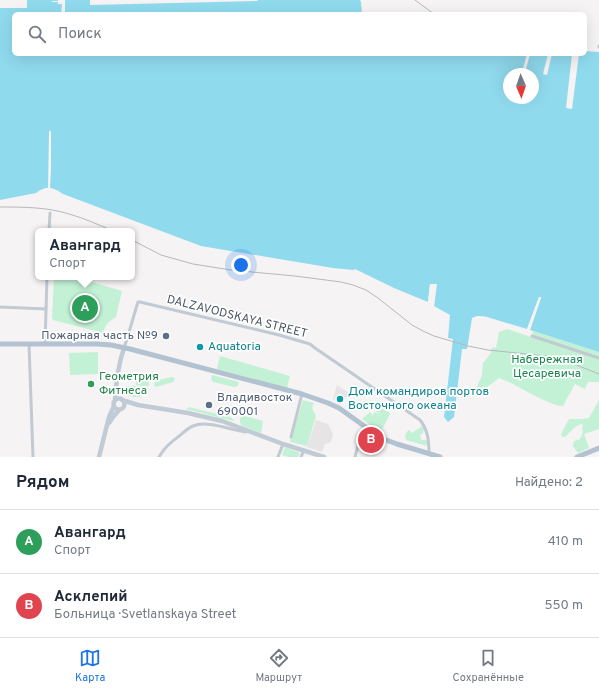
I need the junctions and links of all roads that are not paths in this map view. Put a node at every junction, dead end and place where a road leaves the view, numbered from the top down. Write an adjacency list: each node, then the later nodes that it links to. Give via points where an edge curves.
1 (50, 213): 2 (street)
2 (49, 228)
3 (47, 280): 5 (street)
4 (0, 307): 5 (street)
5 (46, 309): 9 (street)
6 (532, 336): 11 (street)
7 (0, 344): 8 (main road)
8 (29, 344): 9 (main road); 26 (street)
9 (46, 344): 10 (main road, via 97,344)
10 (124, 348): 12 (main road); 13 (main road); 25 (street, DALZAVODSKAYA STREET, via 138,302 310,344 420,420 428,436)
11 (599, 358)
12 (116, 386): 14 (main road); 15 (main road)
13 (302, 394): 21 (street); 25 (main road, via 338,408 381,438)
14 (122, 399): 15 (main road, via 118,399); 16 (main road); 17 (main road, via 125,404)
15 (114, 404): 17 (main road, via 115,408); 18 (main road)
16 (138, 405): 17 (main road); 19 (main road, via 205,416)
17 (121, 409): 18 (main road)
18 (107, 426): 27 (main road)
19 (252, 432): 22 (main road); 28 (street, via 200,424 185,431 167,446)
20 (361, 434): 32 (street)
21 (291, 437)
22 (283, 444): 24 (main road); 29 (street)
23 (599, 448): 34 (main road)
24 (304, 450): 30 (street); 31 (main road)
25 (432, 455): 33 (main road)
26 (33, 457)
27 (99, 457)
28 (159, 457)
29 (278, 457)
30 (301, 457)
31 (324, 457)
32 (355, 457)
33 (440, 457)
34 (577, 457)

